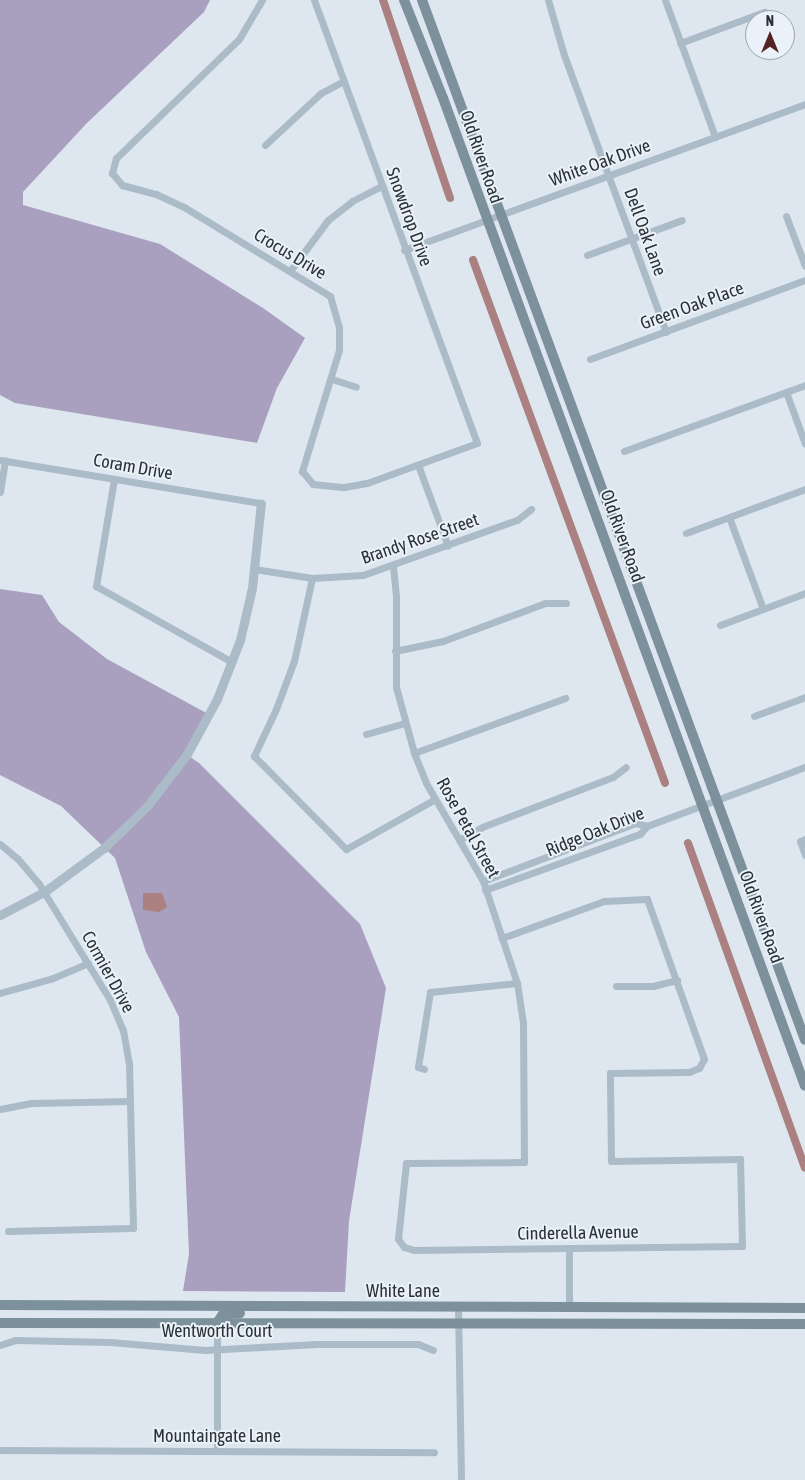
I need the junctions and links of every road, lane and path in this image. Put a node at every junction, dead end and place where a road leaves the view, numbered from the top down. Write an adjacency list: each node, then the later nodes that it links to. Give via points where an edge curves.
1 (262, 0): 23 (street, Crocus Drive, via 247,28 229,50 116,158 112,173 117,182 184,207)
2 (314, 0): 9 (street, Snowdrop Drive)
3 (404, 0): 17 (main road, Old River Road, via 443,98)
4 (422, 0): 15 (main road, Old River Road)
5 (548, 0): 13 (street, Dell Oak Lane, via 564,56)
6 (665, 0): 8 (street)
7 (745, 19): 8 (street)
8 (680, 43): 11 (street)
9 (344, 81): 12 (street, via 321,93); 14 (street, Snowdrop Drive)
10 (805, 104): 11 (street, White Oak Drive)
11 (715, 137): 13 (street, White Oak Drive)
12 (264, 145)
13 (608, 176): 15 (street, White Oak Drive); 19 (street, Dell Oak Lane)
14 (382, 186): 20 (street, Snowdrop Drive); 23 (street, via 352,201 328,220)
15 (499, 215): 17 (street, White Oak Drive); 61 (main road, Old River Road)
16 (786, 216): 22 (street)
17 (485, 220): 20 (street, White Oak Drive); 62 (main road, Old River Road)
18 (682, 220): 19 (street)
19 (632, 238): 21 (street); 25 (street, Dell Oak Lane)
20 (404, 250): 34 (street, Snowdrop Drive, via 477,443)
21 (587, 255)
22 (805, 266)
23 (290, 271): 27 (street, Crocus Drive, via 330,296 340,339)
24 (805, 280): 25 (street, Green Oak Place)
25 (666, 332): 26 (street, Green Oak Place)
26 (590, 360)
27 (332, 379): 29 (street); 34 (street, Crocus Drive, via 302,465 304,476 313,484 344,487 367,483)
28 (805, 385): 30 (street)
29 (356, 387)
30 (786, 392): 31 (street); 32 (street)
31 (805, 444)
32 (624, 451)
33 (3, 460): 35 (street, Coram Drive); 37 (street)
34 (418, 464): 42 (street)
35 (114, 479): 38 (street, Coram Drive); 51 (street, via 96,586)
36 (805, 489): 40 (street)
37 (0, 492)
38 (261, 504): 44 (street)
39 (531, 508): 42 (street, Brandy Rose Street, via 517,520)
40 (729, 517): 41 (street); 48 (street)
41 (686, 533)
42 (448, 546): 43 (street, Brandy Rose Street)
43 (393, 567): 45 (street, Brandy Rose Street, via 363,575); 50 (street, Rose Petal Street)
44 (254, 569): 45 (street, Brandy Rose Street); 51 (street, via 247,610)
45 (312, 578): 60 (street, via 294,660 254,756 346,849)
46 (805, 593): 48 (street)
47 (566, 603): 50 (street, via 545,603 436,644)
48 (763, 609): 49 (street)
49 (720, 624)
50 (395, 651): 55 (street, Rose Petal Street, via 396,687)
51 (232, 662): 70 (street, via 205,724 163,788 104,848)
52 (565, 698): 57 (street)
53 (805, 698): 54 (street)
54 (754, 716)
55 (405, 723): 56 (street); 57 (street, Rose Petal Street)
56 (366, 734)
57 (414, 753): 60 (street, Rose Petal Street)
58 (626, 767): 64 (street, via 613,777 482,827)
59 (805, 767): 61 (street, Ridge Oak Drive)
60 (435, 799): 64 (street, Rose Petal Street)
61 (717, 802): 62 (street, Ridge Oak Drive); 78 (main road, Old River Road)
62 (703, 805): 63 (street, Ridge Oak Drive); 80 (main road, Old River Road)
63 (648, 826): 68 (street, Ridge Oak Drive, via 636,823); 69 (street, Ridge Oak Drive, via 640,834)
64 (459, 840): 68 (street, Rose Petal Street)
65 (802, 840): 67 (street)
66 (0, 844): 70 (street, Cormier Drive, via 26,867)
67 (805, 855)
68 (483, 881): 69 (street, Rose Petal Street)
69 (485, 890): 72 (street, Rose Petal Street)
70 (44, 892): 71 (street); 73 (street, Cormier Drive)
71 (0, 915)
72 (502, 938): 74 (street, via 604,901 647,899); 75 (street, Rose Petal Street)
73 (88, 963): 77 (street, via 53,978); 81 (street, Cormier Drive, via 123,1030 129,1063)
74 (677, 980): 76 (street, via 653,986); 84 (street, Cinderella Avenue, via 704,1053 699,1068 687,1073 610,1074 611,1160 740,1159 742,1246)
75 (517, 983): 79 (street, via 430,992 418,1068); 85 (street, Rose Petal Street, via 523,1023 524,1162 406,1163 397,1234 401,1244)
76 (616, 986)
77 (0, 993)
78 (805, 1040)
79 (424, 1069)
80 (805, 1086)
81 (130, 1101): 82 (street, via 32,1103); 83 (street, Cormier Drive, via 133,1228)
82 (0, 1109)
83 (8, 1231)
84 (569, 1248): 85 (street, Cinderella Avenue); 89 (street)
85 (414, 1250)
86 (0, 1305): 87 (main road, White Lane)
87 (282, 1307): 88 (main road, White Lane); 93 (main road, via 271,1313 223,1314)
88 (458, 1307): 89 (main road, White Lane); 94 (street)
89 (569, 1307): 90 (main road, White Lane)
90 (682, 1307): 91 (main road, White Lane); 95 (main road, via 673,1312 642,1314)
91 (805, 1308)
92 (0, 1323): 93 (main road, White Lane)
93 (217, 1323): 94 (main road, White Lane); 98 (street)
94 (458, 1324): 95 (main road, White Lane); 103 (street)
95 (634, 1324): 96 (main road, White Lane)
96 (805, 1324)
97 (0, 1345): 98 (street, Wentworth Court, via 15,1340 110,1342)
98 (217, 1350): 99 (street, Wentworth Court, via 317,1344 418,1344); 101 (street)
99 (433, 1350)
100 (0, 1450): 101 (street, Mountaingate Lane)
101 (217, 1451): 102 (street, Mountaingate Lane)
102 (434, 1452)
103 (461, 1480)

